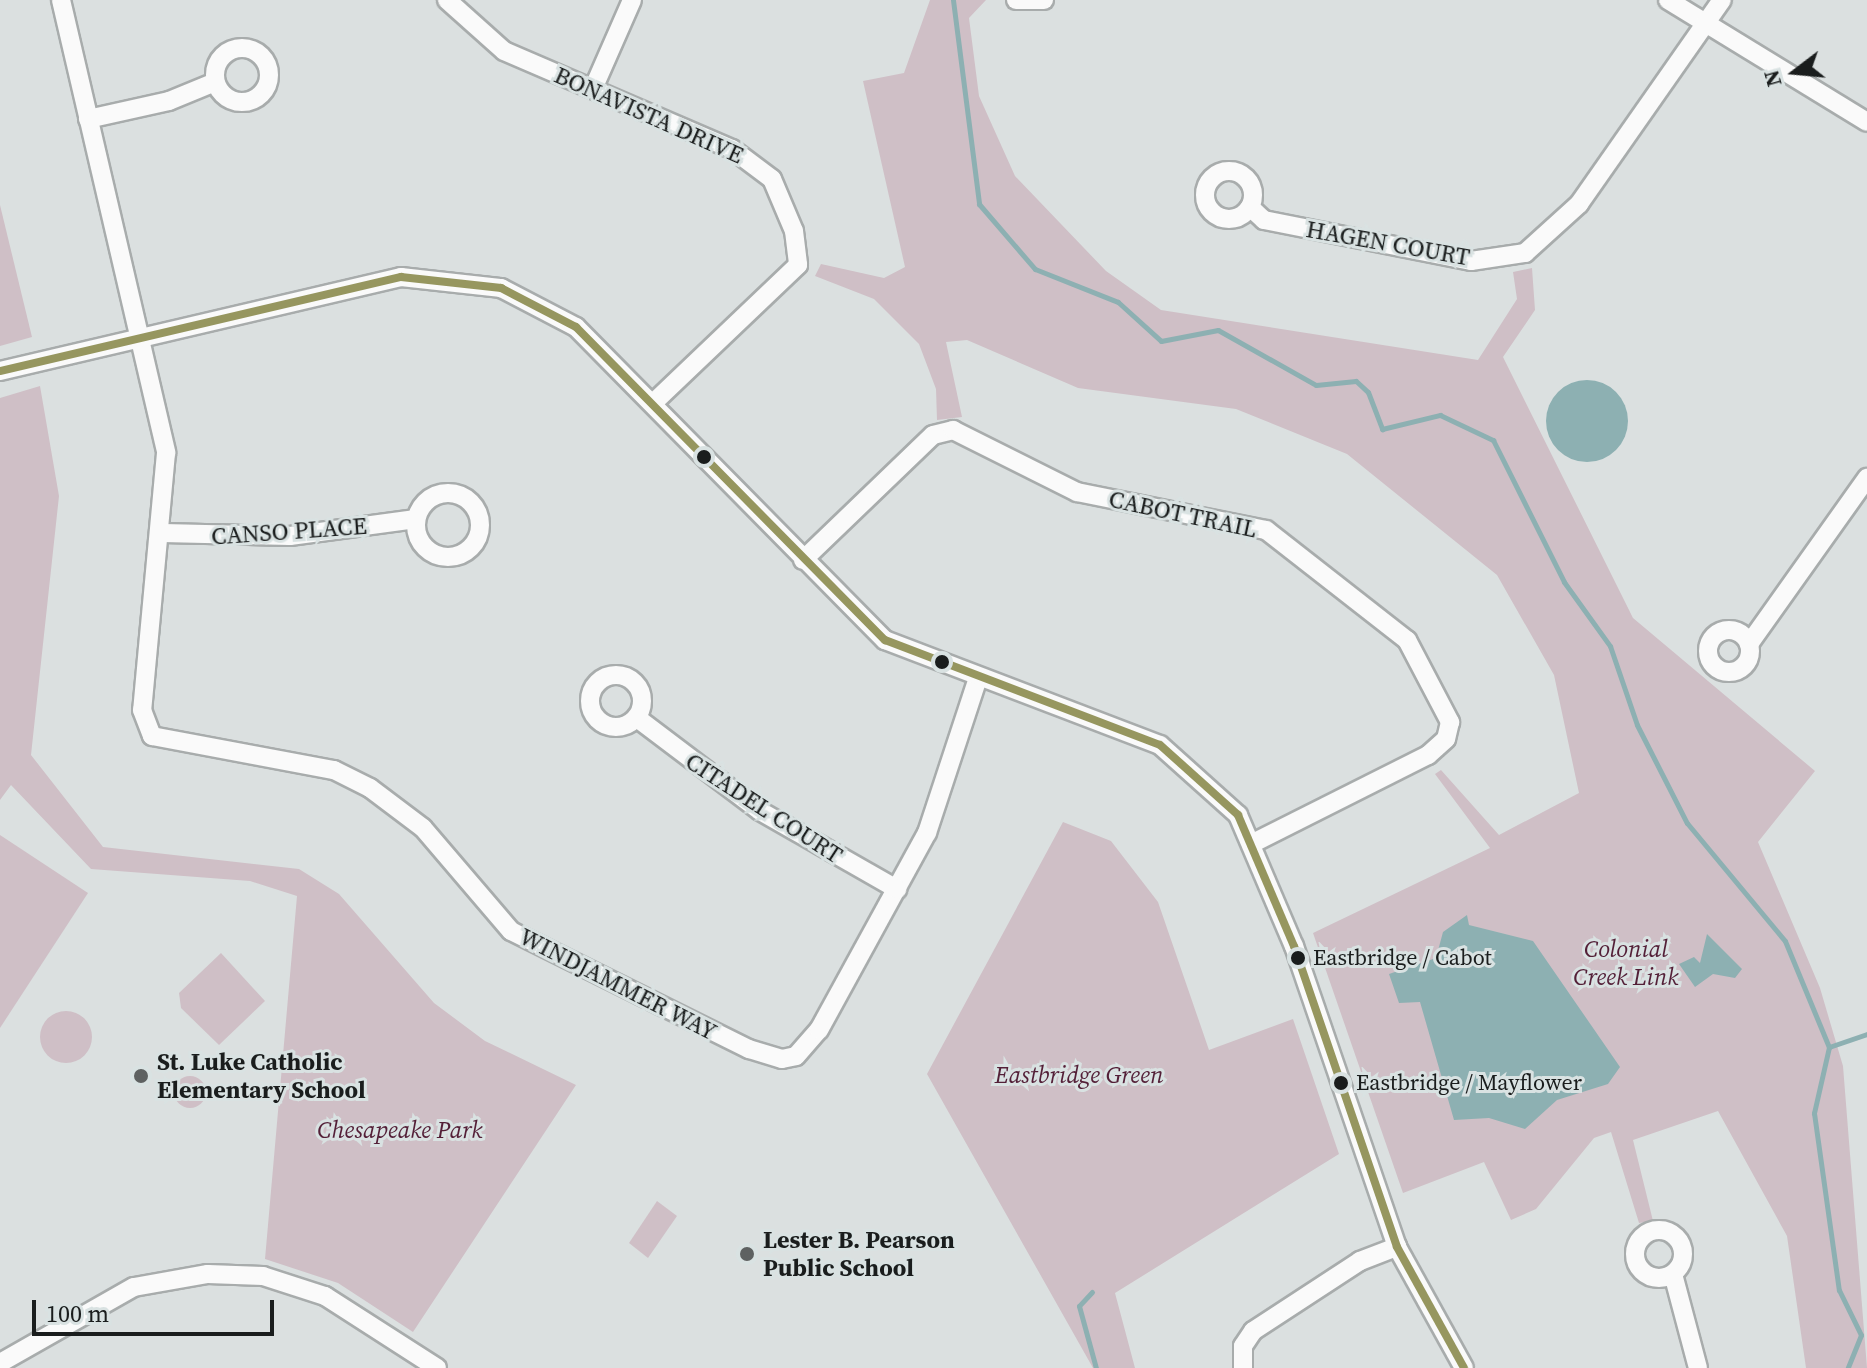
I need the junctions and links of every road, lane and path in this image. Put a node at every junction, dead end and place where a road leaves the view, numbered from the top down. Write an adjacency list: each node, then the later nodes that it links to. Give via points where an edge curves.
1 (61, 0): 11 (street)
2 (447, 0): 10 (street, BONAVISTA DRIVE, via 484,39)
3 (632, 0): 10 (street)
4 (1016, 0): 5 (street)
5 (1044, 0)
6 (1668, 0): 8 (street)
7 (1722, 0): 8 (street, HAGEN COURT)
8 (1708, 24): 12 (street); 13 (street, HAGEN COURT, via 1579,204 1525,253 1471,261 1264,220)
9 (215, 82): 11 (street, via 169,101)
10 (593, 89): 16 (street, BONAVISTA DRIVE, via 754,162 772,179 798,248 787,278)
11 (88, 119): 14 (street)
12 (1867, 122)
13 (1250, 207)
14 (141, 337): 15 (street); 16 (street, via 401,277 464,279 541,304); 19 (street, WINDJAMMER WAY, via 166,453)
15 (0, 371)
16 (656, 400): 20 (street)
17 (1867, 478): 21 (street)
18 (416, 519): 19 (street, CANSO PLACE, via 243,539)
19 (163, 533): 25 (street, WINDJAMMER WAY, via 142,710 152,736 334,770 370,788 423,828 511,931 548,953 782,1059 796,1056 819,1030)
20 (803, 560): 22 (street, via 885,640); 24 (street, CABOT TRAIL, via 933,435 953,430 1077,492 1266,530 1407,640 1450,722 1446,739 1428,755)
21 (1749, 644)
22 (978, 678): 24 (street, via 1160,745 1212,787); 25 (street, WINDJAMMER WAY, via 927,833)
23 (637, 718): 25 (street, CITADEL COURT, via 760,811)
24 (1253, 843): 26 (street)
25 (897, 889)
26 (1397, 1247): 30 (street, via 1360,1261 1253,1331 1243,1346); 31 (street)
27 (1673, 1274): 32 (street)
28 (0, 1363): 29 (street, via 134,1287 208,1274 263,1276 325,1296)
29 (437, 1368)
30 (1243, 1368)
31 (1464, 1368)
32 (1698, 1368)

